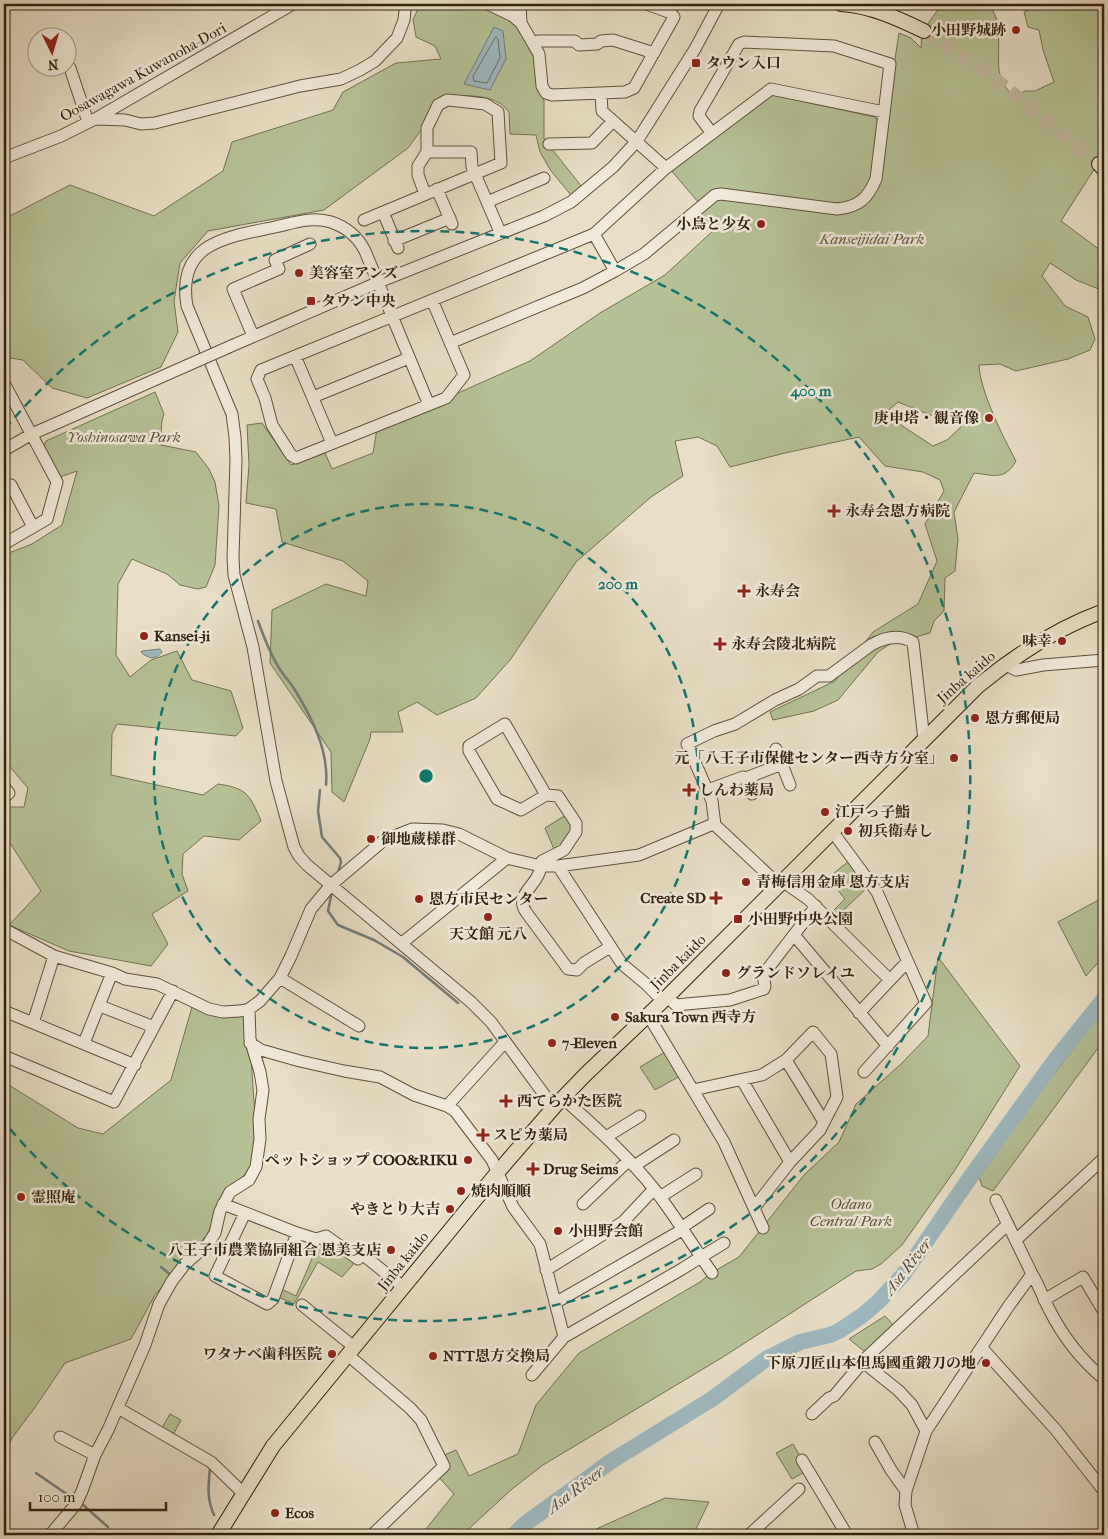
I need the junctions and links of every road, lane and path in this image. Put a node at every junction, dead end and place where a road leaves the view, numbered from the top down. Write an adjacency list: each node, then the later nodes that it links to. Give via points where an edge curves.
1 (293, 4): 15 (street, Oosawagawa Kuwanoha-Dori)
2 (402, 4): 15 (street, via 404,20 397,38 375,61 341,79 155,123)
3 (488, 4): 8 (street)
4 (520, 4): 8 (street)
5 (647, 4): 11 (street, via 674,17)
6 (719, 4): 18 (street)
7 (841, 4): 9 (main road, via 878,11)
8 (521, 22): 10 (street)
9 (924, 31)
10 (533, 43): 11 (street, via 575,41 579,45 613,40); 13 (street, via 540,54 542,86 546,93)
11 (654, 53): 13 (street, via 634,88 625,92)
12 (74, 78): 15 (street)
13 (601, 93): 16 (street, via 602,111)
14 (884, 112): 17 (street, via 771,89); 17 (street, via 890,64 834,46 744,42 739,44 700,111 699,116); 33 (street, via 876,179 858,204 837,209 715,195 644,254)
15 (92, 120): 21 (street, Oosawagawa Kuwanoha-Dori)
16 (613, 121): 18 (street); 19 (street, via 578,153 570,144)
17 (711, 132): 22 (street)
18 (637, 141): 22 (street); 30 (street, via 613,167 571,202)
19 (549, 144)
20 (426, 152): 23 (street, via 471,152); 23 (street, via 427,128 438,105 447,100 484,104 498,112 501,163); 26 (street, via 418,166)
21 (4, 158)
22 (666, 168): 31 (street)
23 (475, 173): 25 (street); 27 (street)
24 (544, 178): 27 (street)
25 (437, 189): 26 (street); 28 (street, via 451,221 396,244)
26 (425, 194): 28 (street)
27 (487, 202): 30 (street)
28 (383, 212): 29 (street)
29 (364, 220)
30 (500, 232): 34 (street)
31 (594, 234): 33 (street); 35 (street)
32 (310, 244): 37 (street, via 275,260 279,270 233,289)
33 (615, 271): 38 (street, via 583,288)
34 (378, 282): 36 (street); 37 (street); 69 (street, via 362,246 351,233 330,221 311,219 212,244 196,258 188,274 185,292 187,306 232,414 236,460 234,575 253,647 276,781 294,847 299,856)
35 (432, 300): 36 (street); 38 (street)
36 (391, 316): 39 (street); 40 (street)
37 (253, 336): 44 (street, bridge)
38 (450, 343): 43 (street, via 464,375 446,398)
39 (295, 356): 42 (street); 45 (street, via 261,370 257,379 272,425 296,458)
40 (409, 358): 42 (street); 43 (street)
41 (4, 383): 44 (street)
42 (313, 397): 45 (street)
43 (429, 405): 45 (street)
44 (32, 434): 46 (street); 48 (street, via 57,482 47,519)
45 (332, 443)
46 (4, 450)
47 (4, 490): 48 (street, via 11,486)
48 (33, 527): 49 (street)
49 (4, 544)
50 (1104, 611): 52 (main road, Jinba kaido, via 1051,635)
51 (1104, 660): 52 (street, via 1016,670)
52 (1004, 664): 53 (main road, Jinba kaido)
53 (924, 740): 59 (street, via 913,642 900,637 886,638 829,676 817,676 735,724 687,744); 64 (main road, Jinba kaido)
54 (776, 749): 55 (street)
55 (782, 764): 56 (street); 57 (street)
56 (746, 778): 59 (street); 60 (street)
57 (790, 785)
58 (4, 788): 62 (street, via 9,793)
59 (708, 790): 63 (street)
60 (752, 794)
61 (546, 795): 61 (street, via 521,810 496,799 469,746 505,724); 66 (street, via 558,796 577,827 564,850 542,861)
62 (4, 798)
63 (715, 825): 67 (street, via 639,855); 68 (street)
64 (832, 830): 68 (main road, Jinba kaido); 76 (street, via 877,892)
65 (507, 858): 66 (street); 69 (street, via 459,834 412,829 384,840); 73 (street)
66 (540, 866): 67 (street); 74 (street, via 522,899 522,906 568,969 577,970)
67 (558, 866): 74 (street)
68 (780, 883): 70 (street); 81 (main road, Jinba kaido)
69 (331, 885): 73 (street); 78 (street, via 311,909)
70 (816, 906): 72 (street); 79 (street)
71 (4, 929): 75 (street)
72 (794, 935): 81 (street, via 763,975 764,989 730,1000 676,1005); 85 (street)
73 (402, 944): 90 (street, via 446,988 471,1002)
74 (610, 947): 81 (street, via 622,964)
75 (54, 956): 77 (street); 87 (street)
76 (908, 962): 79 (street); 93 (street, via 926,1003)
77 (112, 973): 80 (street); 82 (street)
78 (280, 978): 83 (street); 88 (street)
79 (890, 980): 85 (street)
80 (173, 991): 83 (street, via 216,1011); 89 (street)
81 (665, 999): 86 (main road, Jinba kaido)
82 (100, 1006): 89 (street); 92 (street)
83 (249, 1009): 91 (street)
84 (4, 1011): 87 (street)
85 (860, 1013): 93 (street)
86 (648, 1015): 99 (street); 100 (main road, Jinba kaido)
87 (34, 1024): 92 (street)
88 (359, 1026)
89 (154, 1027): 96 (street)
90 (505, 1042): 100 (street, via 546,1097); 101 (street)
91 (250, 1043): 101 (street, via 261,1050 300,1061 380,1077 414,1095); 113 (street, via 263,1090 259,1155 249,1180 230,1192)
92 (84, 1044): 96 (street)
93 (888, 1046): 97 (street)
94 (4, 1056): 96 (street, via 114,1102)
95 (786, 1060): 98 (street, via 762,1075); 103 (street); 103 (street, via 813,1032 831,1054 837,1097)
96 (134, 1065)
97 (864, 1072)
98 (742, 1080): 99 (street); 107 (street)
99 (693, 1090): 115 (street, via 724,1142)
100 (559, 1102): 104 (street); 109 (main road, Jinba kaido)
101 (447, 1106): 109 (street, via 455,1111 492,1160)
102 (640, 1116): 104 (street)
103 (824, 1122): 107 (street)
104 (606, 1137): 108 (street)
105 (674, 1140): 108 (street)
106 (1104, 1158): 122 (street)
107 (790, 1162): 115 (street)
108 (631, 1163): 111 (street); 114 (street)
109 (497, 1173): 125 (street, via 513,1207 540,1244); 128 (main road, Jinba kaido)
110 (696, 1174): 111 (street)
111 (657, 1193): 120 (street); 125 (street, via 623,1222)
112 (996, 1200): 118 (street)
113 (223, 1204): 117 (street); 139 (street, via 215,1233 208,1244 185,1264 156,1310)
114 (584, 1204)
115 (754, 1208): 119 (street)
116 (709, 1209): 120 (street)
117 (245, 1213): 121 (street); 121 (street, via 215,1276 267,1304 273,1299)
118 (1008, 1224): 122 (street); 136 (street)
119 (763, 1228)
120 (682, 1229): 124 (street); 130 (street)
121 (297, 1233): 128 (street, via 316,1239 326,1236 358,1259 362,1254)
122 (1016, 1240): 127 (street)
123 (724, 1243): 124 (street)
124 (701, 1257): 126 (street); 133 (street)
125 (546, 1270): 130 (street)
126 (712, 1273)
127 (1032, 1274): 129 (street); 134 (street)
128 (403, 1287): 135 (main road, Jinba kaido)
129 (1044, 1300): 132 (street, via 1083,1278); 138 (street, via 1069,1344)
130 (555, 1303): 133 (street)
131 (302, 1305): 135 (street)
132 (1104, 1312)
133 (564, 1337): 137 (street)
134 (982, 1348): 141 (street); 148 (street, via 1056,1430)
135 (351, 1351): 149 (main road, Jinba kaido, via 273,1446); 152 (street, via 420,1420 444,1466)
136 (863, 1362): 140 (street, via 834,1396); 141 (street, via 906,1398)
137 (532, 1376)
138 (1104, 1379)
139 (118, 1408): 144 (street); 149 (street, via 211,1462)
140 (812, 1414)
141 (926, 1431): 147 (street)
142 (60, 1437): 144 (street)
143 (875, 1442): 147 (street)
144 (96, 1455): 150 (street, via 76,1504)
145 (802, 1460): 154 (street)
146 (799, 1489): 153 (street)
147 (906, 1491): 155 (street, via 905,1505)
148 (1104, 1492)
149 (243, 1493): 151 (main road, Jinba kaido)
150 (50, 1535)
151 (218, 1535)
152 (372, 1535)
153 (749, 1535)
154 (847, 1535)
155 (914, 1535)

